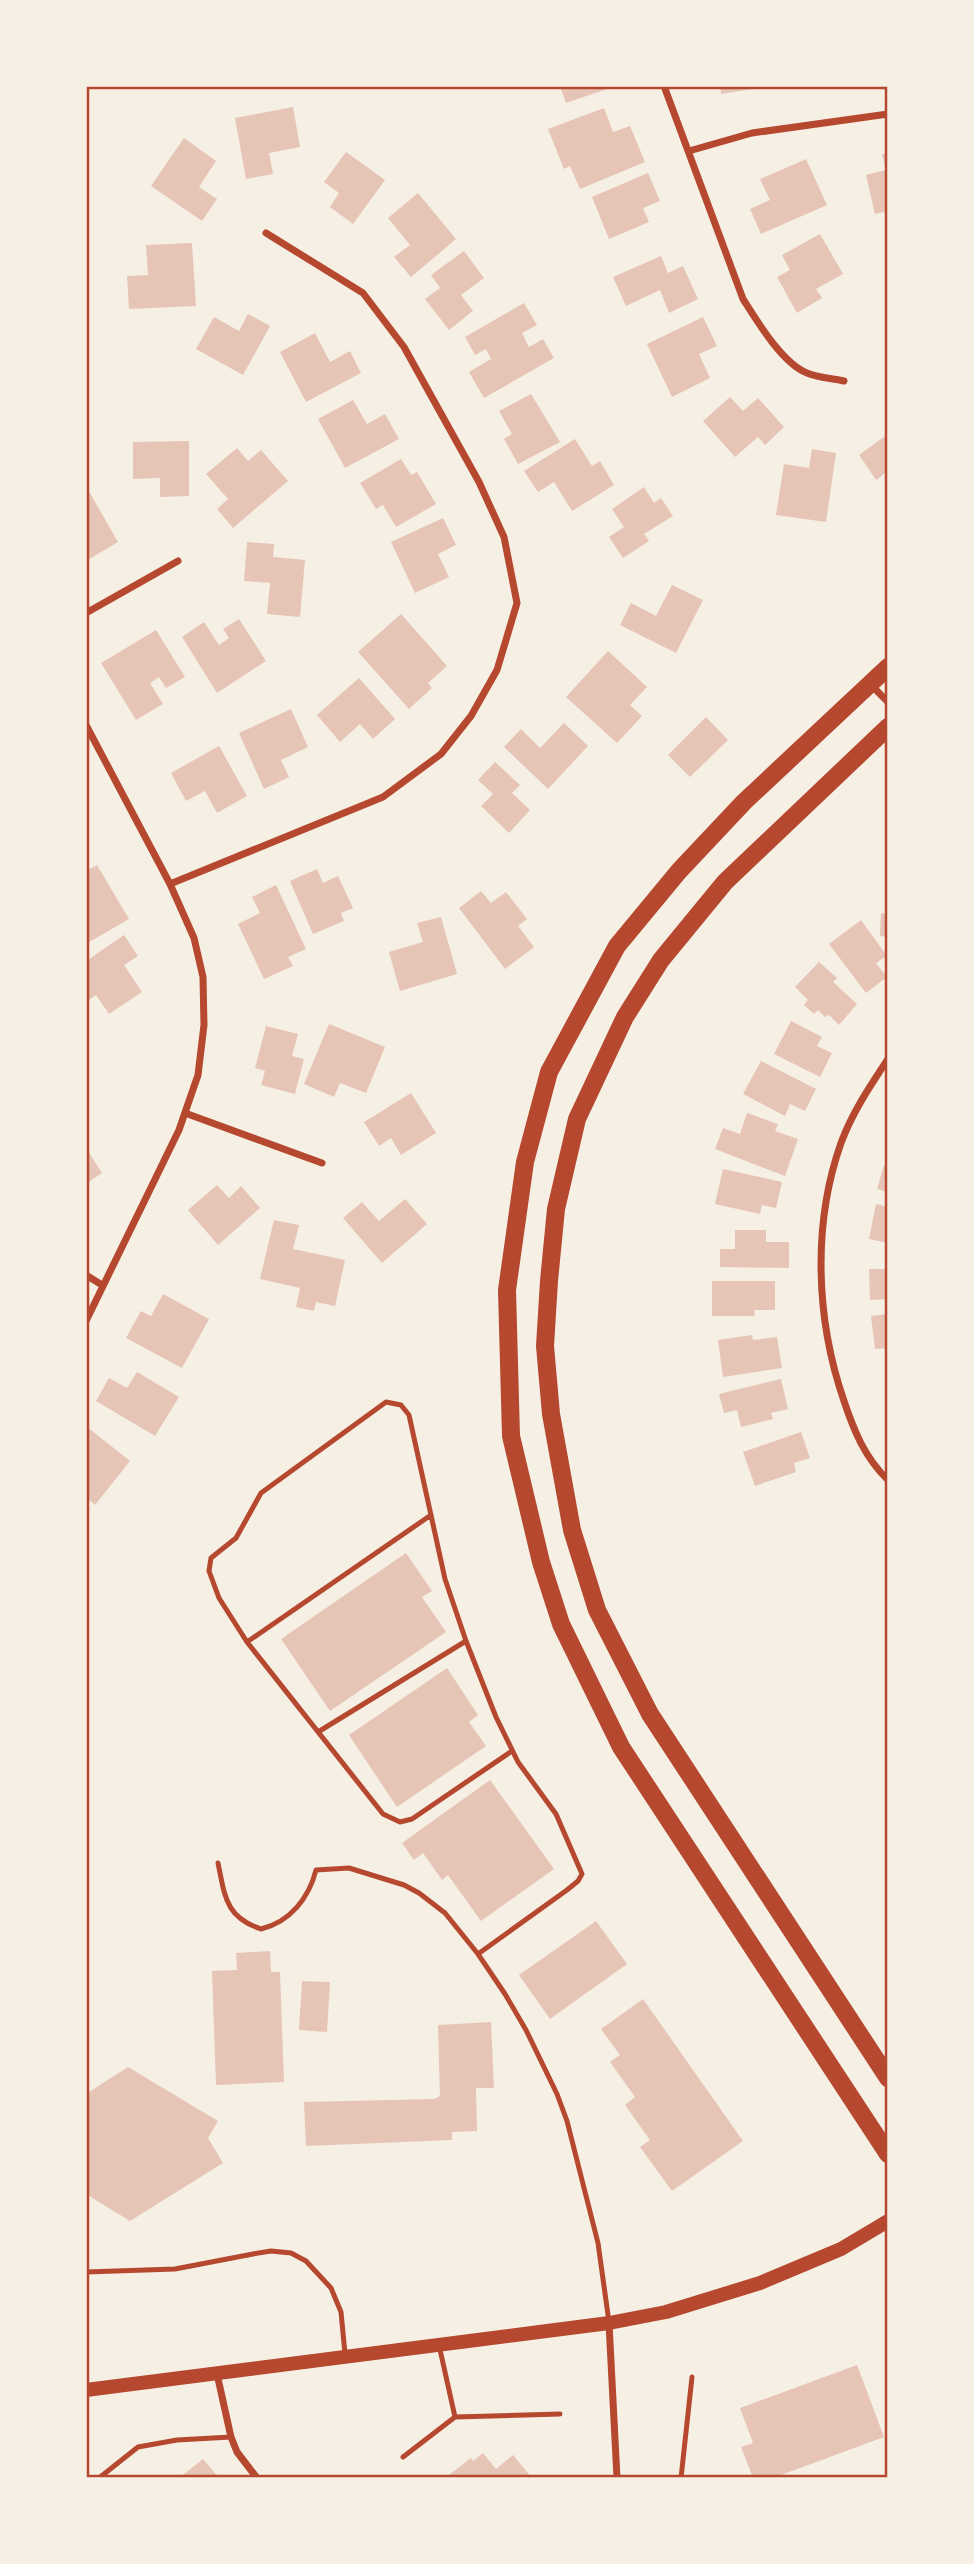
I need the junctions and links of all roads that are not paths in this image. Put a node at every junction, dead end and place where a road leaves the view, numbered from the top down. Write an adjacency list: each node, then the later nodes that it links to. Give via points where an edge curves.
1 (664, 86): 3 (street)
2 (888, 114): 3 (street, via 752,133)
3 (689, 151): 5 (street, via 743,299 762,329 805,373)
4 (266, 233): 13 (street, via 363,293 404,347 504,537 517,603 497,670 471,716 441,754 383,797)
5 (844, 381)
6 (178, 561): 7 (street)
7 (86, 613)
8 (888, 667): 9 (main road)
9 (871, 684): 10 (street); 29 (main road, via 744,802 617,946 550,1073 525,1162 507,1290 511,1436 561,1624 621,1747)
10 (888, 702)
11 (86, 725): 13 (street)
12 (888, 727): 28 (main road, via 725,882 661,960 625,1017 577,1119 556,1209 545,1346 551,1414 572,1530 597,1611 650,1714)
13 (170, 884): 15 (street, via 194,937 203,977 198,1075)
14 (888, 1059): 20 (street, via 841,1143 821,1244 828,1351 856,1437)
15 (185, 1113): 16 (street); 18 (street)
16 (322, 1163)
17 (86, 1275): 18 (street)
18 (102, 1285): 19 (street)
19 (86, 1321)
20 (888, 1480)
21 (431, 1515): 22 (lane); 23 (lane); 23 (lane, via 409,1415 401,1405 386,1402 261,1493 236,1538 211,1558 209,1571 219,1598)
22 (466, 1641): 24 (lane); 25 (lane)
23 (247, 1642): 24 (lane)
24 (318, 1732): 25 (lane, via 383,1814 400,1822 412,1819)
25 (512, 1751): 27 (lane, via 556,1814 582,1874 567,1890)
26 (218, 1863): 27 (lane, via 227,1904 252,1926 261,1929 284,1919 312,1888 316,1870 349,1868 419,1893 445,1913)
27 (478, 1954): 32 (lane, via 526,2030 567,2121 598,2243)
28 (888, 2078)
29 (888, 2154)
30 (888, 2221): 32 (main road, via 841,2249 761,2283 666,2312)
31 (86, 2272): 34 (lane, via 175,2269 271,2251 291,2253 306,2261 331,2288 341,2312)
32 (609, 2323): 33 (main road); 44 (street)
33 (439, 2345): 34 (main road); 39 (lane)
34 (345, 2356): 35 (main road)
35 (217, 2374): 37 (main road); 40 (street)
36 (692, 2376): 45 (lane)
37 (86, 2390)
38 (560, 2414): 39 (lane)
39 (455, 2417): 41 (lane)
40 (231, 2437): 42 (lane, via 138,2447); 43 (street)
41 (403, 2457)
42 (99, 2478)
43 (257, 2478)
44 (617, 2478)
45 (681, 2478)

